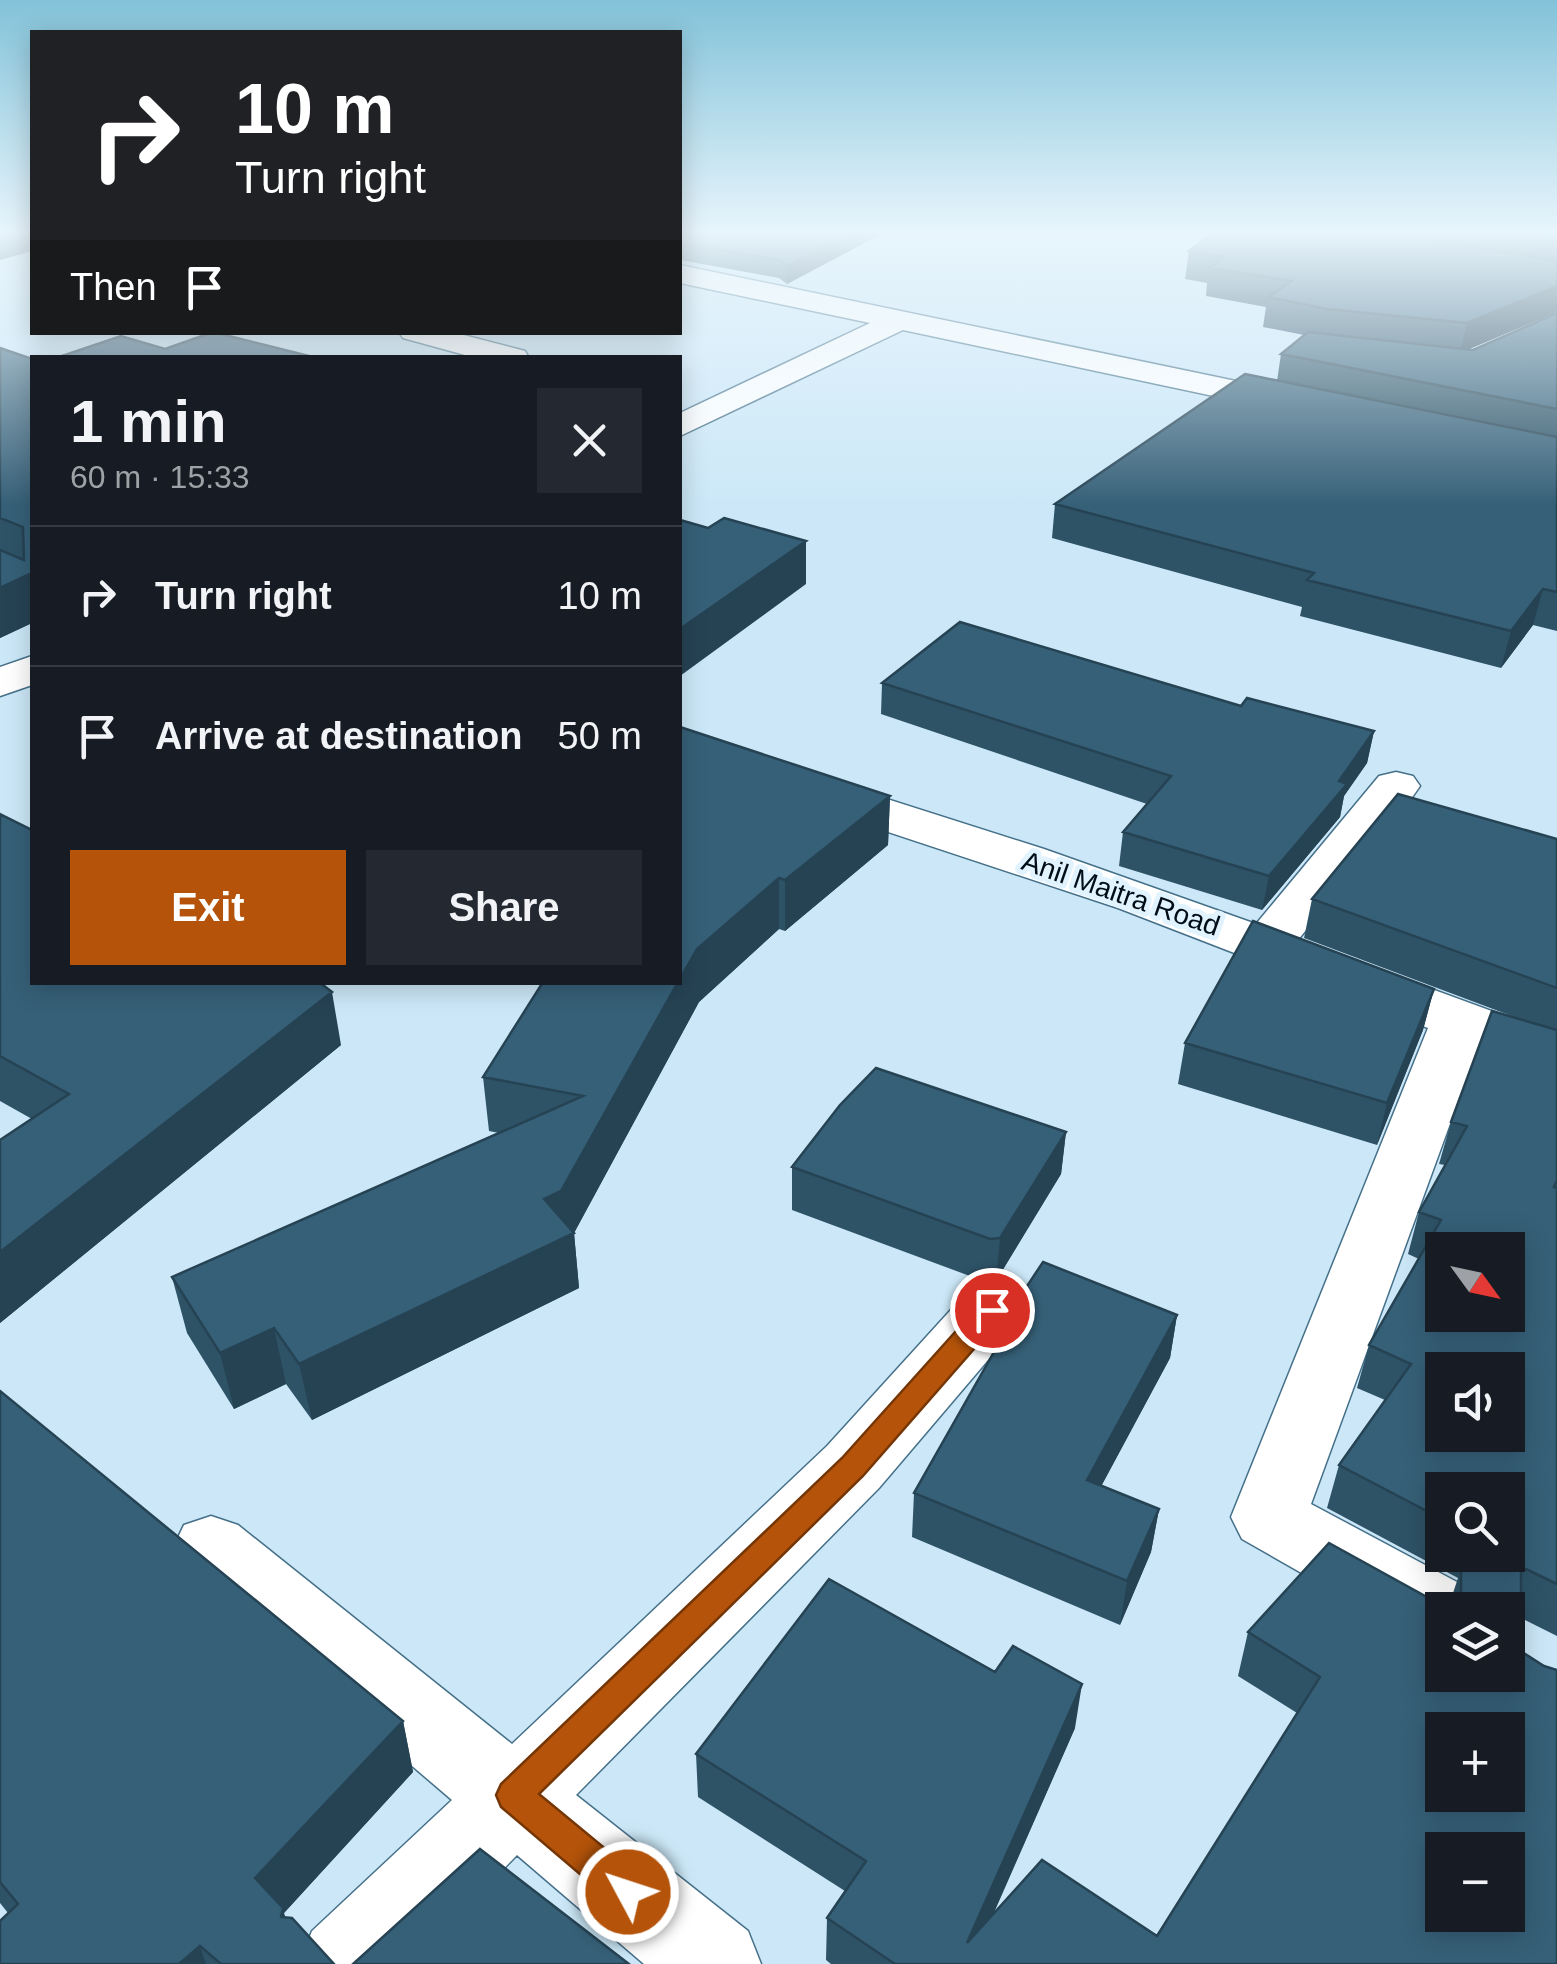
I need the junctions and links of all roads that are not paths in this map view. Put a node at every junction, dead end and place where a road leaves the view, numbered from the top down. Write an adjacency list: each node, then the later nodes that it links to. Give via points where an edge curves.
1 (899, 322): 10 (street)
2 (910, 322): 8 (street)
3 (426, 335): 5 (street)
4 (534, 335): 6 (street)
5 (503, 355)
6 (518, 355)
7 (1273, 366): 8 (street)
8 (1244, 392): 9 (street)
9 (1333, 411)
10 (682, 425)
11 (30, 670): 12 (street)
12 (0, 683)
13 (682, 748): 15 (street, Anil Maitra Road)
14 (1396, 786): 15 (street)
15 (1268, 944): 16 (street, Anil Maitra Road)
16 (1459, 1022): 17 (street, Anil Maitra Road); 20 (street, via 1269,1517)
17 (1557, 1055)
18 (992, 1310): 21 (street, via 853,1467)
19 (211, 1548): 21 (street)
20 (1425, 1604)
21 (514, 1795): 22 (street); 23 (street)
22 (345, 1964)
23 (715, 1964)

